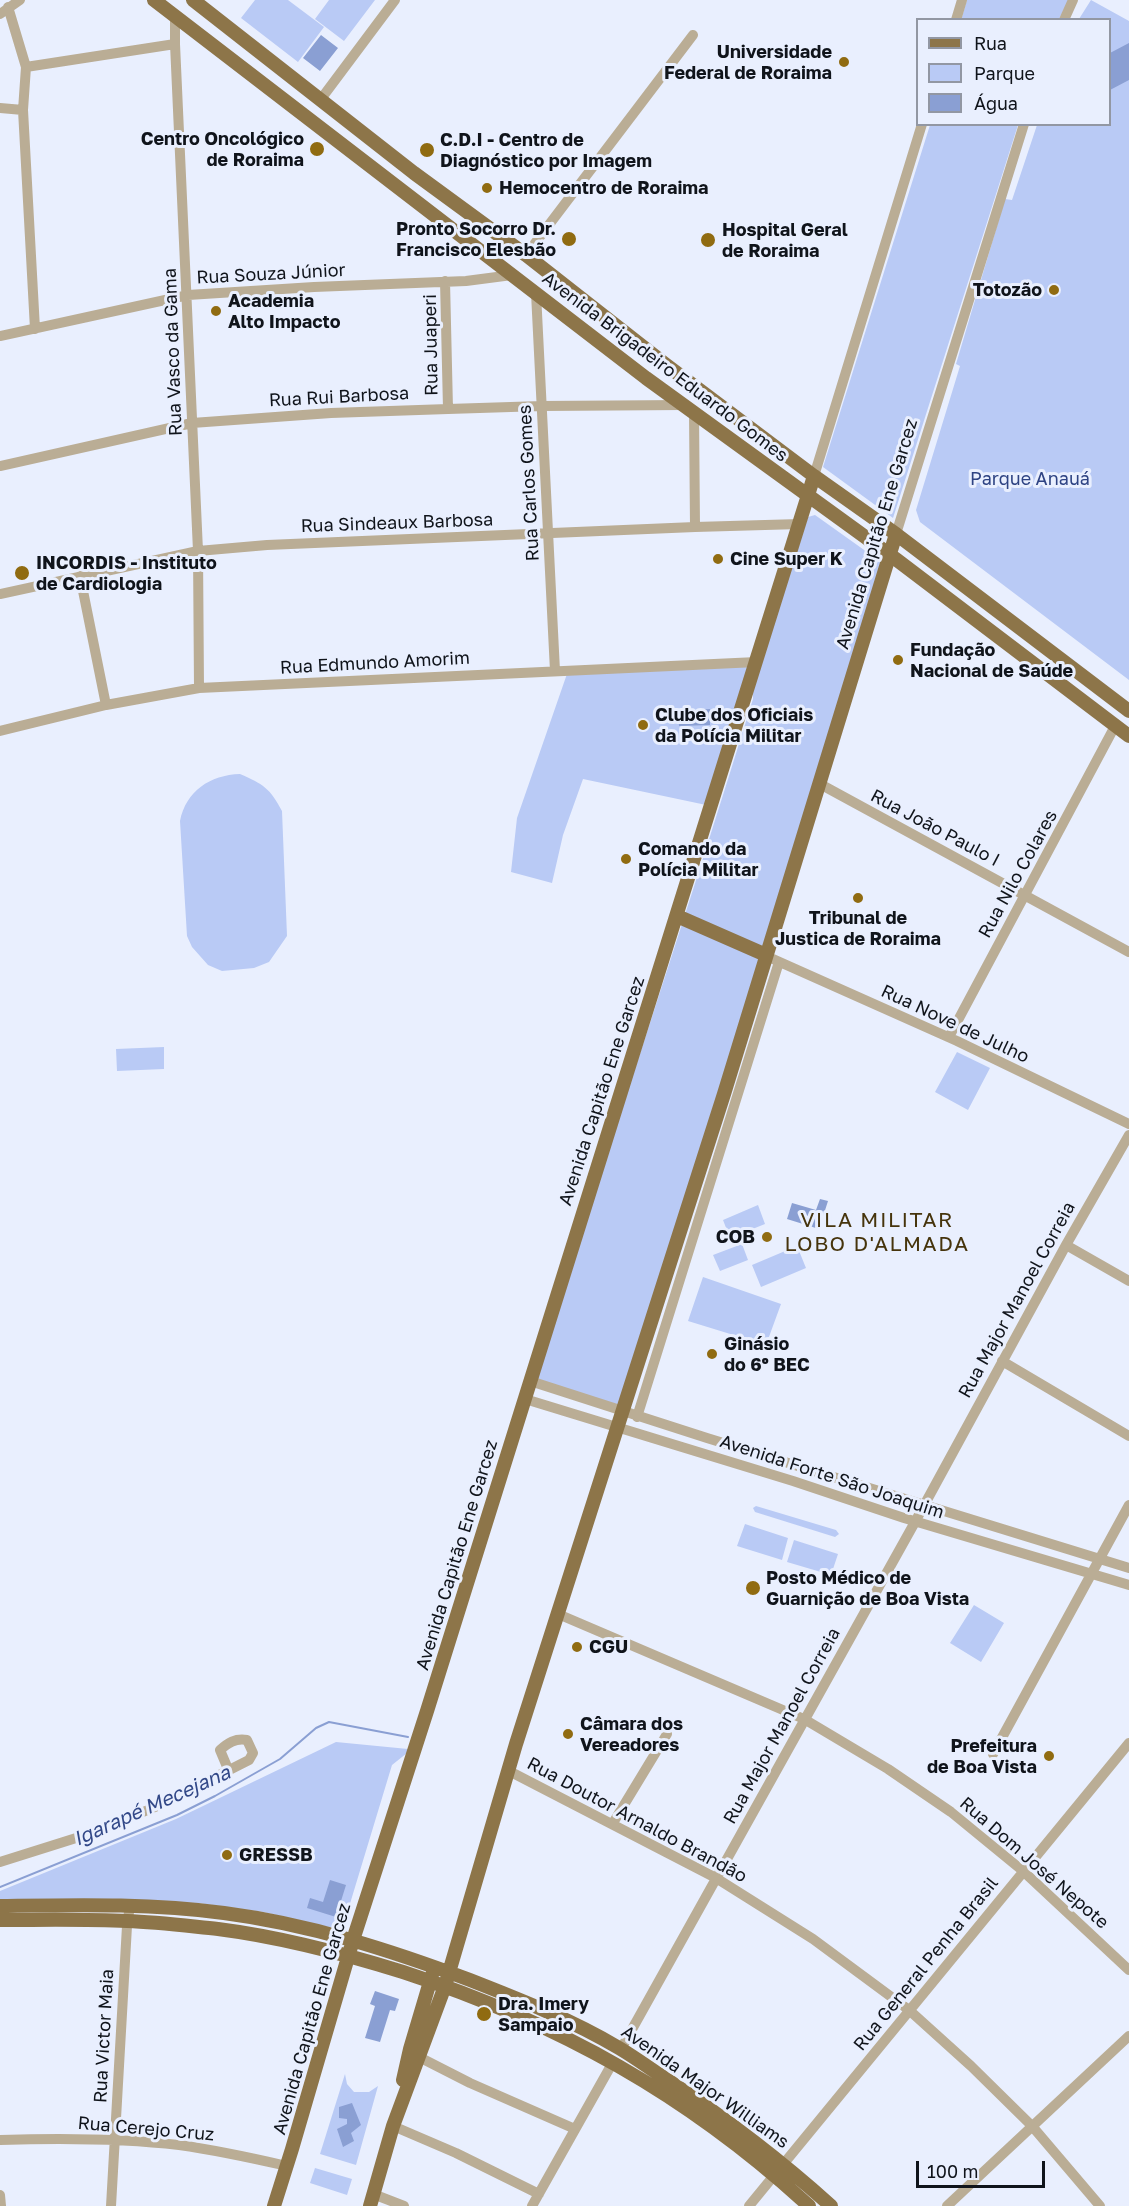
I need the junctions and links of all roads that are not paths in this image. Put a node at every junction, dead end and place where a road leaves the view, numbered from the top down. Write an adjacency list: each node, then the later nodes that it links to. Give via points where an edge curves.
1 (20, 0): 7 (street)
2 (154, 0): 8 (main road, Avenida Brigadeiro Eduardo Gomes)
3 (193, 0): 14 (main road, Avenida Brigadeiro Eduardo Gomes)
4 (395, 0): 14 (street)
5 (962, 0): 9 (street)
6 (1073, 0): 10 (street)
7 (4, 11): 13 (street)
8 (175, 16): 12 (street, Rua Vasco da Gama); 20 (main road, Avenida Brigadeiro Eduardo Gomes)
9 (957, 18)
10 (1065, 18)
11 (693, 35): 21 (street)
12 (174, 44): 13 (street); 25 (street, Rua Vasco da Gama)
13 (26, 67): 16 (street)
14 (321, 99): 19 (main road, Avenida Brigadeiro Eduardo Gomes)
15 (0, 108): 16 (street)
16 (22, 110): 26 (street)
17 (921, 126): 37 (street, Avenida Capitão Ene Garcez)
18 (1023, 126): 42 (street, Avenida Capitão Ene Garcez)
19 (414, 173): 20 (main road, via 421,182 419,190 412,192); 21 (main road, Avenida Brigadeiro Eduardo Gomes)
20 (397, 186): 22 (main road, Avenida Brigadeiro Eduardo Gomes)
21 (526, 255): 28 (main road, Avenida Brigadeiro Eduardo Gomes)
22 (512, 275): 23 (street, Rua Souza Júnior); 24 (main road, Avenida Brigadeiro Eduardo Gomes)
23 (446, 281): 25 (street, Rua Souza Júnior); 33 (street, Rua Juaperi)
24 (536, 293): 29 (main road, Avenida Brigadeiro Eduardo Gomes); 32 (street, Rua Carlos Gomes)
25 (188, 295): 26 (street, Rua Souza Júnior); 35 (street, Rua Vasco da Gama)
26 (34, 329): 27 (street, Rua Souza Júnior)
27 (0, 336)
28 (631, 337): 29 (main road, via 640,350 639,357 631,360); 30 (main road, Avenida Brigadeiro Eduardo Gomes)
29 (618, 355): 31 (main road, Avenida Brigadeiro Eduardo Gomes)
30 (665, 364): 31 (main road, via 648,356 642,359 639,366); 37 (main road, Avenida Brigadeiro Eduardo Gomes)
31 (646, 378): 34 (main road, Avenida Brigadeiro Eduardo Gomes)
32 (542, 406): 33 (street, Rua Rui Barbosa); 34 (street, Rua Rui Barbosa); 41 (street, Rua Carlos Gomes)
33 (448, 409): 35 (street, Rua Rui Barbosa)
34 (689, 409): 38 (main road, Avenida Brigadeiro Eduardo Gomes); 40 (street)
35 (192, 423): 36 (street, Rua Rui Barbosa); 43 (street, Rua Vasco da Gama)
36 (0, 466)
37 (814, 476): 38 (main road, Avenida Capitão Ene Garcez); 42 (main road, Avenida Brigadeiro Eduardo Gomes)
38 (809, 496): 39 (main road, Avenida Capitão Ene Garcez); 44 (main road, Avenida Brigadeiro Eduardo Gomes)
39 (800, 524): 40 (street, Rua Sindeaux Barbosa); 47 (main road, Avenida Capitão Ene Garcez)
40 (695, 527): 41 (street, Rua Sindeaux Barbosa)
41 (549, 533): 43 (street, Rua Sindeaux Barbosa, via 351,540); 48 (street, Rua Carlos Gomes)
42 (896, 534): 44 (main road, Avenida Capitão Ene Garcez); 51 (main road, Avenida Brigadeiro Eduardo Gomes)
43 (198, 551): 45 (street, Rua Sindeaux Barbosa); 49 (street, Rua Vasco da Gama)
44 (890, 555): 52 (main road, Avenida Brigadeiro Eduardo Gomes); 55 (main road, Avenida Capitão Ene Garcez)
45 (80, 576): 46 (street, Rua Sindeaux Barbosa); 50 (street)
46 (0, 594)
47 (757, 662): 48 (street, Rua Edmundo Amorim); 57 (main road, Avenida Capitão Ene Garcez)
48 (555, 671): 49 (street, Rua Edmundo Amorim)
49 (199, 687): 50 (street, Rua Edmundo Amorim)
50 (106, 705): 53 (street, Rua Edmundo Amorim)
51 (1129, 711)
52 (1115, 726): 54 (main road, Avenida Brigadeiro Eduardo Gomes); 56 (street, Rua Nilo Colares)
53 (0, 731)
54 (1129, 736)
55 (820, 784): 56 (street, Rua João Paulo I); 59 (main road, Avenida Capitão Ene Garcez)
56 (1025, 896): 58 (street, Rua João Paulo I); 61 (street, Rua Nilo Colares)
57 (677, 916): 59 (main road); 67 (main road, Avenida Capitão Ene Garcez)
58 (1129, 952)
59 (766, 955): 60 (street, Rua Nove de Julho); 69 (main road, Avenida Capitão Ene Garcez)
60 (779, 962): 61 (street, Rua Nove de Julho); 70 (street)
61 (949, 1037): 62 (street, Rua Nove de Julho)
62 (1129, 1124)
63 (1129, 1135): 64 (street, Rua Major Manoel Correia)
64 (1066, 1245): 65 (street); 66 (street, Rua Major Manoel Correia)
65 (1129, 1281)
66 (1002, 1361): 73 (street); 77 (street, Rua Major Manoel Correia)
67 (530, 1381): 68 (main road, Avenida Capitão Ene Garcez); 69 (street, Avenida Forte São Joaquim)
68 (525, 1400): 72 (street, Avenida Forte São Joaquim); 99 (main road, Avenida Capitão Ene Garcez)
69 (623, 1412): 70 (street, Avenida Forte São Joaquim); 72 (main road, Avenida Capitão Ene Garcez)
70 (637, 1417): 71 (street, Avenida Forte São Joaquim)
71 (663, 1424): 74 (street); 75 (street, Avenida Forte São Joaquim)
72 (617, 1427): 74 (street, Avenida Forte São Joaquim); 84 (main road, Avenida Capitão Ene Garcez)
73 (1129, 1436)
74 (658, 1440): 76 (street, Avenida Forte São Joaquim)
75 (797, 1466): 76 (street); 77 (street, Avenida Forte São Joaquim)
76 (793, 1481): 79 (street, Avenida Forte São Joaquim)
77 (924, 1504): 79 (street, Rua Major Manoel Correia); 80 (street, Avenida Forte São Joaquim)
78 (1129, 1505): 80 (street)
79 (915, 1522): 82 (street, Avenida Forte São Joaquim); 85 (street, Rua Major Manoel Correia)
80 (1099, 1558): 81 (street, Avenida Forte São Joaquim); 82 (street)
81 (1129, 1568)
82 (1091, 1573): 83 (street, Avenida Forte São Joaquim); 88 (street)
83 (1129, 1585)
84 (558, 1614): 85 (street, Rua Dom José Nepote); 90 (main road, Avenida Capitão Ene Garcez)
85 (804, 1719): 93 (street, Rua Dom José Nepote, via 951,1812); 94 (street, Rua Major Manoel Correia)
86 (667, 1734): 91 (street)
87 (1129, 1743): 93 (street, Rua General Penha Brasil)
88 (993, 1754)
89 (228, 1769): 92 (street, via 188,1792 92,1833)
90 (509, 1771): 91 (street, Rua Doutor Arnaldo Brandão); 103 (main road, Avenida Capitão Ene Garcez)
91 (613, 1823): 94 (street, Rua Doutor Arnaldo Brandão)
92 (0, 1862)
93 (1023, 1871): 102 (street, Rua Dom José Nepote); 106 (street, Rua General Penha Brasil)
94 (716, 1878): 106 (street, Rua Doutor Arnaldo Brandão, via 813,1940); 108 (street, Rua Major Manoel Correia)
95 (130, 1905): 96 (main road, Avenida Major Williams); 98 (street, Rua Victor Maia); 99 (main road, Avenida Major Williams, via 222,1912)
96 (0, 1906)
97 (0, 1920): 98 (main road, Avenida Major Williams)
98 (128, 1921): 100 (main road, Avenida Major Williams, via 219,1929); 114 (street, Rua Victor Maia)
99 (353, 1940): 100 (main road, Avenida Capitão Ene Garcez); 101 (main road, Avenida Major Williams)
100 (350, 1955): 104 (main road, Avenida Major Williams); 117 (main road, Avenida Capitão Ene Garcez)
101 (434, 1967): 103 (main road, Avenida Major Williams); 104 (main road)
102 (1129, 1970)
103 (449, 1972): 105 (main road, Avenida Capitão Ene Garcez); 108 (main road, Avenida Major Williams, via 535,2005)
104 (430, 1981): 105 (main road, Avenida Major Williams); 111 (main road)
105 (445, 1986): 109 (main road, Avenida Capitão Ene Garcez); 110 (main road, Avenida Major Williams, via 530,2019)
106 (909, 2010): 112 (street, Rua Doutor Arnaldo Brandão); 116 (street, Rua General Penha Brasil)
107 (1129, 2036): 112 (street)
108 (621, 2049): 116 (main road, Avenida Major Williams)
109 (419, 2057): 111 (main road, Avenida Capitão Ene Garcez); 113 (street)
110 (613, 2062): 113 (street); 118 (main road, Avenida Major Williams, via 692,2112)
111 (393, 2127): 120 (street); 121 (main road, Avenida Capitão Ene Garcez)
112 (1032, 2127): 130 (street); 131 (street, Rua Doutor Arnaldo Brandão)
113 (575, 2129): 120 (street)
114 (115, 2139): 115 (street, Rua Cerejo Cruz); 117 (street, Rua Cerejo Cruz, via 180,2145); 123 (street, Rua Victor Maia)
115 (0, 2140)
116 (784, 2163): 118 (street, Rua General Penha Brasil); 129 (main road, Avenida Major Williams)
117 (287, 2166): 124 (main road, Avenida Capitão Ene Garcez)
118 (775, 2175): 127 (street, Rua General Penha Brasil); 128 (main road, Avenida Major Williams)
119 (0, 2194): 122 (street)
120 (539, 2194): 126 (street)
121 (372, 2200): 125 (street)
122 (1, 2206)
123 (111, 2206)
124 (274, 2206)
125 (405, 2206)
126 (532, 2206)
127 (749, 2206)
128 (809, 2206)
129 (831, 2206)
130 (947, 2206)
131 (1100, 2206)

